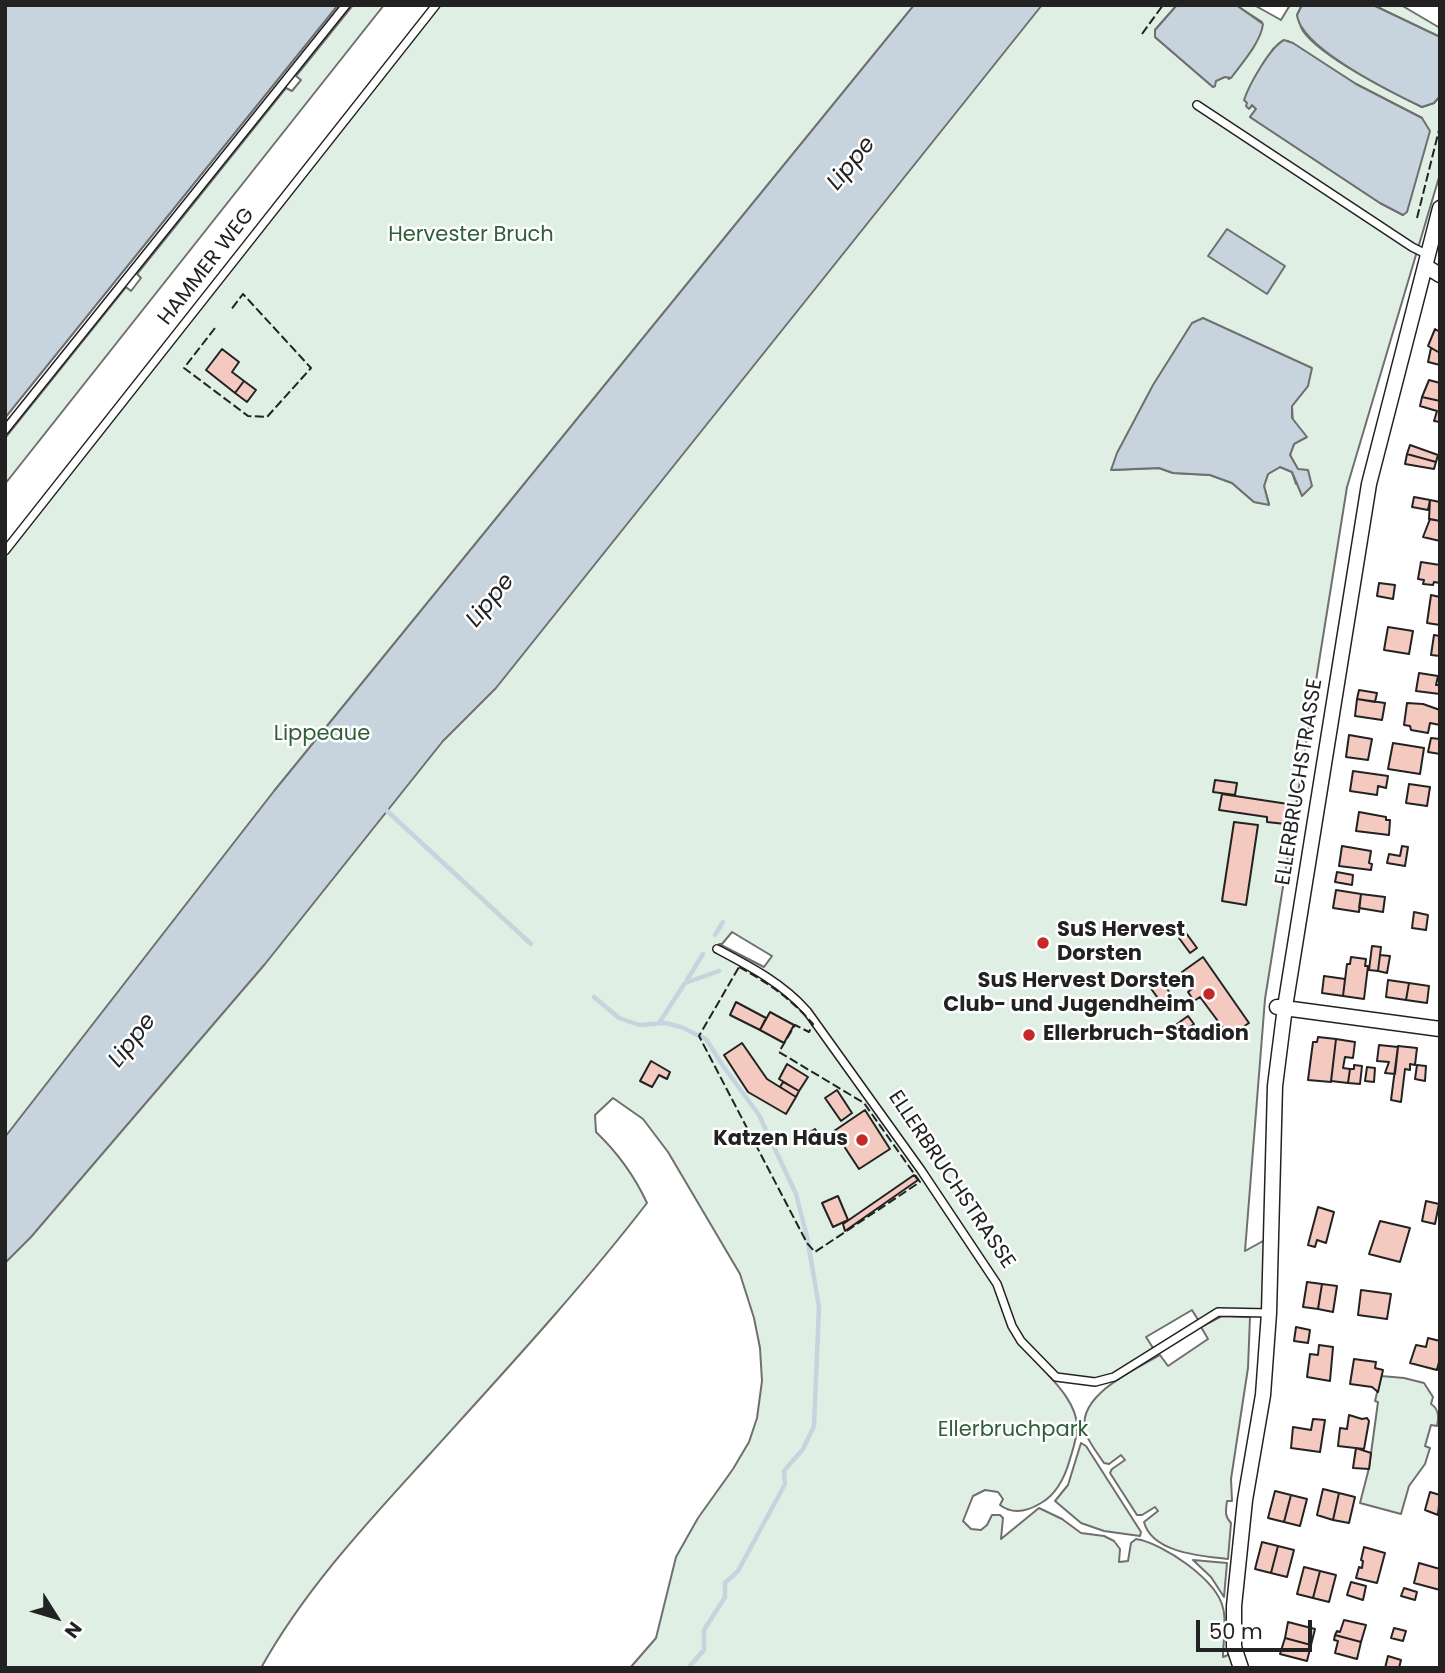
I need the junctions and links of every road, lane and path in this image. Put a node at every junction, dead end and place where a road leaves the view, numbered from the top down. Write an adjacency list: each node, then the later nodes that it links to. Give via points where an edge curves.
1 (346, 5): 7 (lane)
2 (436, 5): 8 (lane, HAMMER WEG)
3 (1197, 105): 5 (lane)
4 (1440, 208): 5 (street, ELLERBRUCHSTRASSE)
5 (1426, 260): 6 (street); 10 (street, ELLERBRUCHSTRASSE, via 1369,484)
6 (1440, 275)
7 (5, 430)
8 (5, 551)
9 (718, 948): 12 (lane, ELLERBRUCHSTRASSE, via 791,993 807,1011 997,1284 1021,1341 1056,1377 1095,1382 1114,1377 1218,1312)
10 (1281, 1007): 11 (street); 12 (street, ELLERBRUCHSTRASSE)
11 (1440, 1029)
12 (1269, 1312): 13 (street, ELLERBRUCHSTRASSE, via 1263,1395 1245,1500 1234,1606 1234,1647)
13 (1241, 1668)

